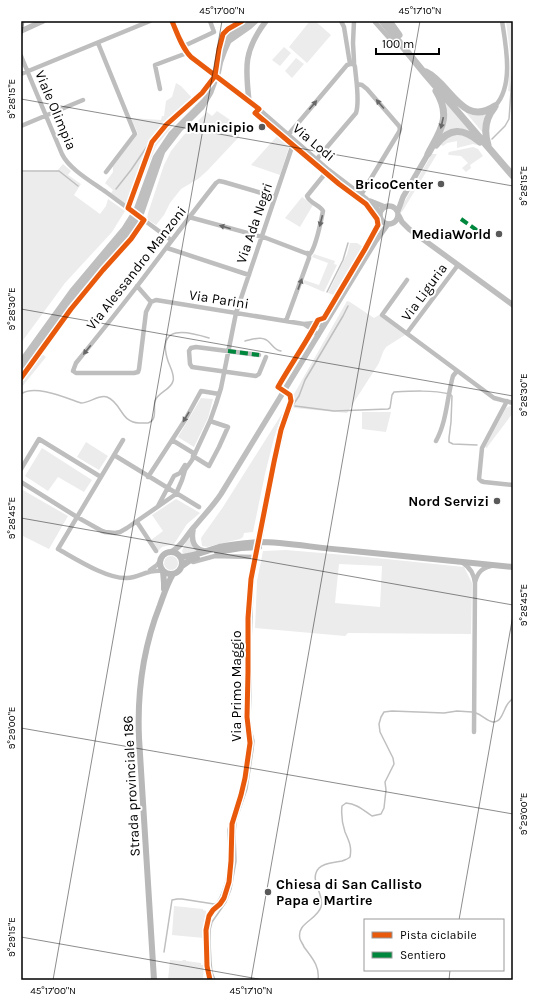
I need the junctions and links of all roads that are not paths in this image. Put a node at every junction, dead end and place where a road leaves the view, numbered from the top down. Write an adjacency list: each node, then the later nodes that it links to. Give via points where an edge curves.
1 (43, 21): 12 (street)
2 (150, 21): 13 (street)
3 (172, 21): 14 (street)
4 (210, 21): 14 (street, via 214,32)
5 (266, 21): 27 (street, via 248,53 246,77)
6 (341, 21): 19 (street)
7 (354, 21): 19 (street)
8 (374, 21): 15 (street)
9 (382, 21): 16 (main road)
10 (389, 21): 16 (main road)
11 (502, 21): 28 (street, via 507,61 503,95)
12 (22, 30)
13 (98, 43): 20 (street); 37 (street, via 135,134)
14 (184, 46): 17 (street)
15 (397, 47)
16 (406, 50): 21 (main road)
17 (187, 53): 23 (street); 25 (street, via 155,65)
18 (21, 56): 20 (street, Viale Olimpia)
19 (352, 64): 24 (street, via 355,67); 31 (street, one-way to 19, via 347,65)
20 (28, 72): 22 (street); 29 (street, Viale Olimpia)
21 (424, 72): 28 (main road, via 434,77 466,109 484,112); 33 (main road); 34 (main road, one-way to 34, via 444,106 442,127)
22 (21, 74)
23 (215, 76): 27 (street); 43 (street, via 202,93 166,125 152,142)
24 (357, 84): 35 (street, via 356,113); 40 (street, one-way to 24, via 400,129 367,89)
25 (160, 89)
26 (83, 100): 29 (street)
27 (249, 102): 31 (street, Via Lodi)
28 (495, 106): 33 (main road, via 488,117 486,129)
29 (46, 116): 30 (street); 43 (street, Viale Olimpia, via 68,163)
30 (21, 126)
31 (288, 135): 32 (street, Via Lodi)
32 (294, 140): 35 (street, Via Lodi); 39 (street, Via Ada Negri)
33 (492, 152): 34 (main road, via 469,134 451,132 442,137); 38 (main road)
34 (428, 154): 41 (street)
35 (316, 160): 36 (street, Via Lodi)
36 (328, 170): 40 (street, Via Lodi); 53 (street, one-way to 53, via 307,196 323,211 312,251)
37 (106, 172)
38 (513, 176)
39 (275, 197): 45 (street, Via Alessandro Manzoni, via 219,181); 49 (street, Via Ada Negri)
40 (363, 197): 42 (street, Via Lodi); 46 (street, Via Lodi, via 376,208)
41 (403, 197): 42 (street); 44 (street)
42 (387, 206): 44 (street, via 395,207); 46 (street, via 382,210)
43 (129, 209): 50 (street, Viale Olimpia)
44 (398, 214): 47 (street, via 398,219); 48 (street)
45 (189, 217): 49 (street, one-way to 45); 50 (street, Via Alessandro Manzoni)
46 (381, 218): 47 (street); 51 (street)
47 (391, 224): 48 (street); 51 (street)
48 (409, 229): 54 (street)
49 (262, 237): 53 (street); 55 (street, Via Ada Negri)
50 (171, 240): 52 (street, Via Alessandro Manzoni)
51 (375, 242): 63 (street)
52 (167, 248): 55 (street); 57 (street, Via Alessandro Manzoni)
53 (307, 253): 61 (street, one-way to 53, via 309,258)
54 (458, 265): 59 (street); 64 (street, Via Liguria)
55 (249, 275): 60 (street, Via Ada Negri)
56 (407, 280): 64 (street, via 382,315)
57 (137, 286): 58 (street); 58 (street, Via Alessandro Manzoni, one-way to 58, via 76,363 74,371 138,372 146,312)
58 (151, 302): 60 (street, Via Parini, via 156,300)
59 (513, 305)
60 (236, 313): 61 (street, Via Parini); 66 (street, Via Ada Negri)
61 (286, 321): 62 (street, Via Parini)
62 (304, 324): 63 (street, Via Parini, via 314,323); 65 (street)
63 (323, 326): 65 (street)
64 (408, 333): 69 (street)
65 (318, 336): 91 (street, via 221,494)
66 (228, 350): 67 (street); 70 (street, Via Ada Negri); 70 (street, via 196,347 189,351 192,367)
67 (259, 355)
68 (266, 357): 70 (street, via 256,376)
69 (457, 371): 72 (street, via 494,398); 77 (street, via 453,376)
70 (224, 372): 71 (street, Via Ada Negri)
71 (219, 394): 74 (street, Via Ada Negri); 76 (street, one-way to 76, via 201,391)
72 (507, 402): 73 (street); 84 (street, via 482,448 479,479 484,482)
73 (513, 403)
74 (210, 421): 79 (street, Via Ada Negri); 79 (street, via 228,427 219,447 209,466)
75 (123, 440): 78 (street)
76 (172, 440): 79 (street); 82 (street)
77 (436, 441)
78 (114, 455): 81 (street); 82 (street)
79 (194, 455): 85 (street, via 180,473 174,476); 86 (street)
80 (21, 469): 81 (street, via 39,439)
81 (102, 477): 89 (street)
82 (148, 477): 85 (street)
83 (21, 482): 89 (street)
84 (513, 485)
85 (167, 488): 86 (street); 87 (street)
86 (176, 494): 87 (street); 88 (street)
87 (157, 508): 90 (street)
88 (199, 508)
89 (77, 517): 90 (street, via 109,532 120,532); 104 (street, via 58,549 112,576 131,578)
90 (137, 522): 94 (street)
91 (194, 527): 92 (street); 95 (street, via 193,542 198,549)
92 (185, 539): 96 (street); 97 (street)
93 (299, 546): 95 (main road, via 242,543); 99 (main road); 100 (main road, via 221,551 202,556)
94 (156, 551)
95 (206, 551): 97 (main road)
96 (171, 552): 97 (main road, via 176,552); 98 (main road, via 164,554)
97 (180, 556): 100 (main road)
98 (161, 560): 103 (main road, via 160,566); 104 (street)
99 (460, 562): 101 (main road); 106 (street, via 471,570)
100 (184, 565): 105 (main road); 110 (street, Via Primo Maggio, via 215,556 254,558 248,618 246,717 250,743 244,784 232,824 229,882 224,898 209,916 206,930)
101 (493, 565): 102 (main road); 106 (street, via 478,574)
102 (513, 567)
103 (163, 571): 104 (street); 105 (main road); 107 (main road)
104 (147, 572)
105 (173, 574): 107 (main road)
106 (475, 583): 108 (street)
107 (163, 594): 109 (main road, Strada provinciale 186, via 145,651 139,704)
108 (474, 732)
109 (154, 980)
110 (210, 980)

